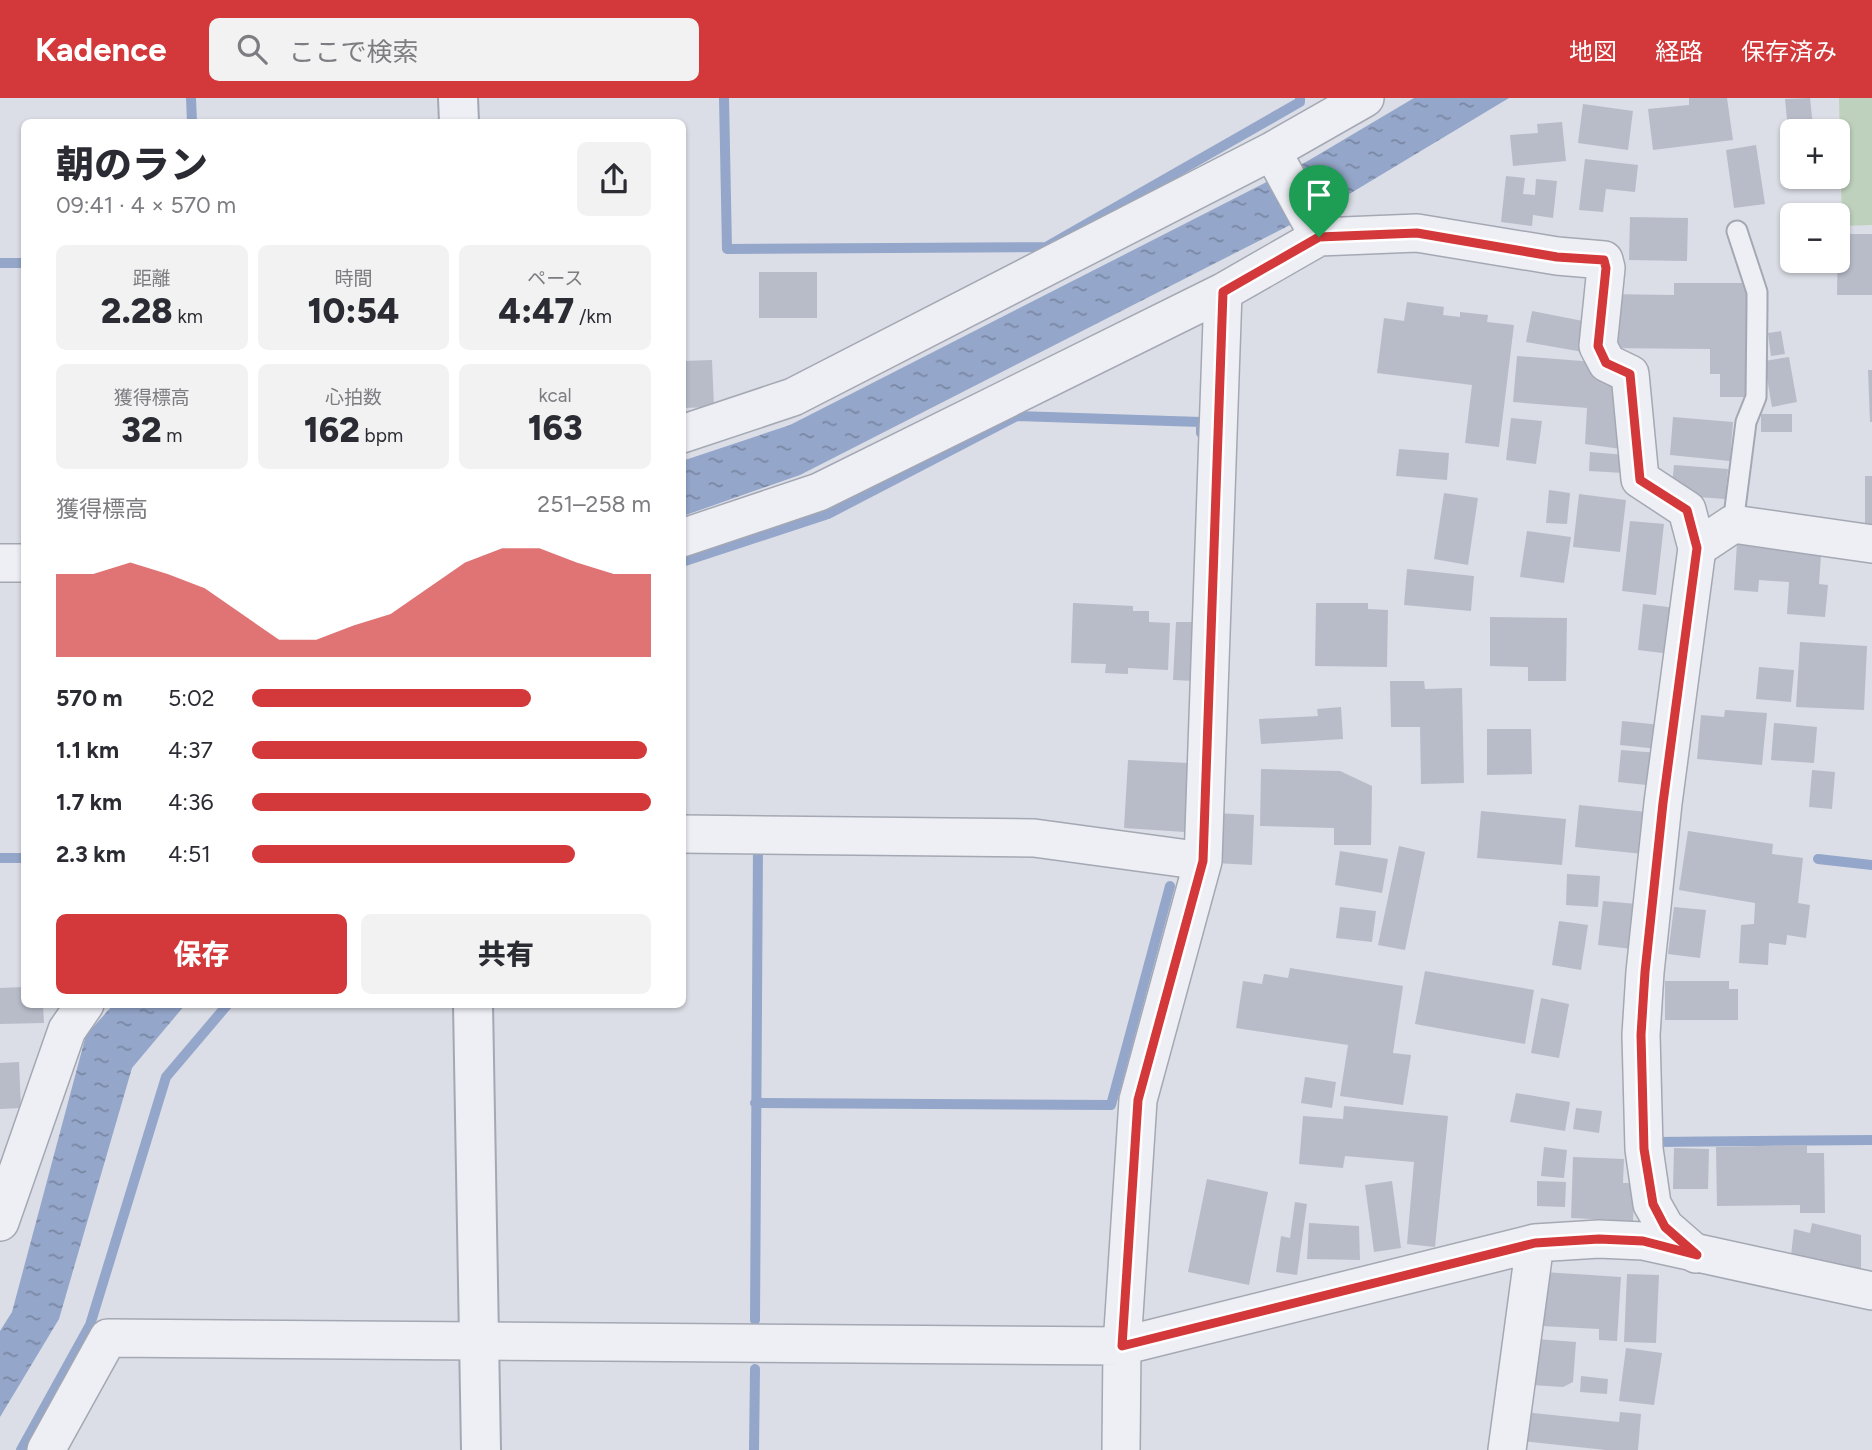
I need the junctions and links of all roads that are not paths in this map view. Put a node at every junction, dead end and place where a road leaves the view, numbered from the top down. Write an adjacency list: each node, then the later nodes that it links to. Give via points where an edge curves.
1 (458, 98): 4 (street)
2 (1365, 98): 3 (street)
3 (1320, 110): 5 (street)
4 (459, 119)
5 (1275, 157): 7 (street); 9 (street, via 793,397)
6 (1737, 231): 10 (lane, via 1757,292 1757,345 1756,397 1746,422)
7 (1316, 232): 8 (street); 13 (street, via 1417,233 1557,257 1604,260 1598,346 1606,363 1630,374 1640,480 1687,510)
8 (1223, 292): 11 (street, via 819,492); 17 (street)
9 (686, 432)
10 (1733, 524): 12 (street); 13 (street)
11 (686, 537)
12 (1872, 544)
13 (1697, 548): 22 (street, via 1663,803 1641,1035 1644,1149 1653,1204 1665,1227)
14 (21, 562): 15 (street)
15 (0, 563)
16 (686, 834): 17 (street, via 1034,838)
17 (1203, 861): 25 (street, via 1138,1100)
18 (82, 1008): 20 (street, via 67,1030)
19 (473, 1008): 24 (street)
20 (0, 1221)
21 (1535, 1243): 22 (street, via 1643,1241); 25 (street); 29 (street)
22 (1697, 1255): 23 (street)
23 (1872, 1291)
24 (480, 1342): 25 (street); 26 (street, via 108,1338); 27 (street)
25 (1122, 1346): 28 (street)
26 (46, 1450)
27 (481, 1450)
28 (1121, 1450)
29 (1507, 1450)

